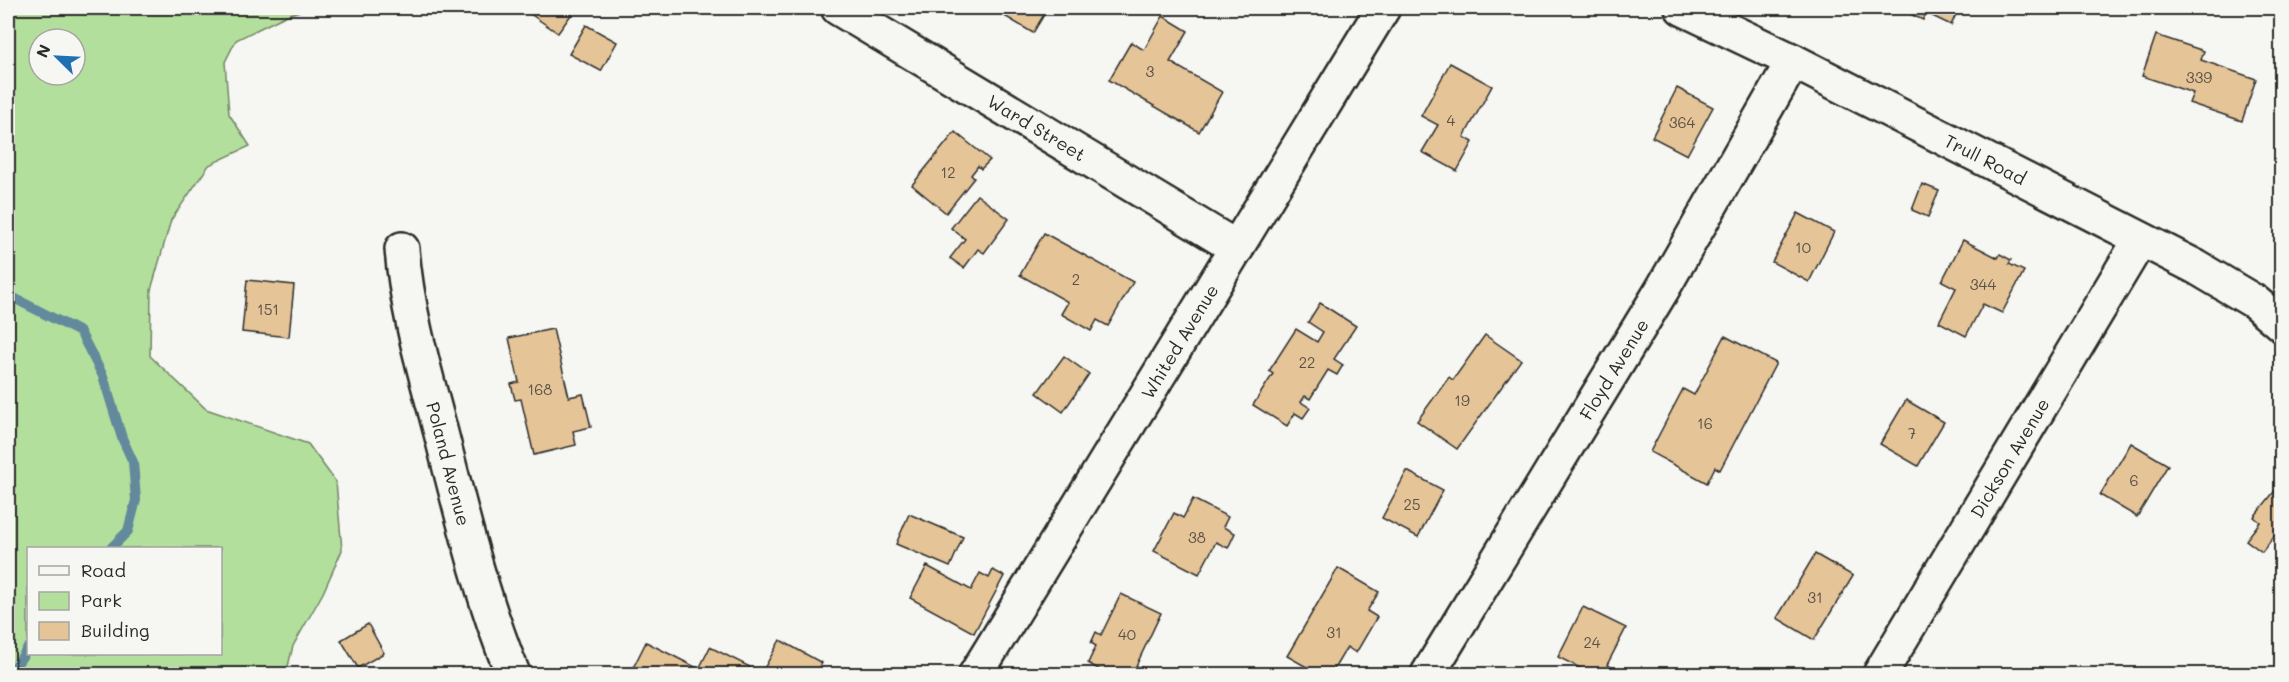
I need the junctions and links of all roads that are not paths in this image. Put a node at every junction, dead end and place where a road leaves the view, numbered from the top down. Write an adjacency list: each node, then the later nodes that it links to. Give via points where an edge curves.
1 (838, 8): 6 (street, Ward Street)
2 (1383, 8): 6 (street, Whited Avenue)
3 (1682, 8): 4 (street, Trull Road)
4 (1793, 61): 5 (street, Trull Road); 11 (street, Floyd Avenue, via 1662,290)
5 (2140, 240): 8 (street, Trull Road, via 2229,285); 12 (street, Dickson Avenue)
6 (1237, 248): 10 (street, Whited Avenue)
7 (402, 249): 9 (street, Poland Avenue, via 405,284 420,353 477,575)
8 (2282, 325)
9 (513, 675)
10 (976, 675)
11 (1428, 675)
12 (1880, 675)

